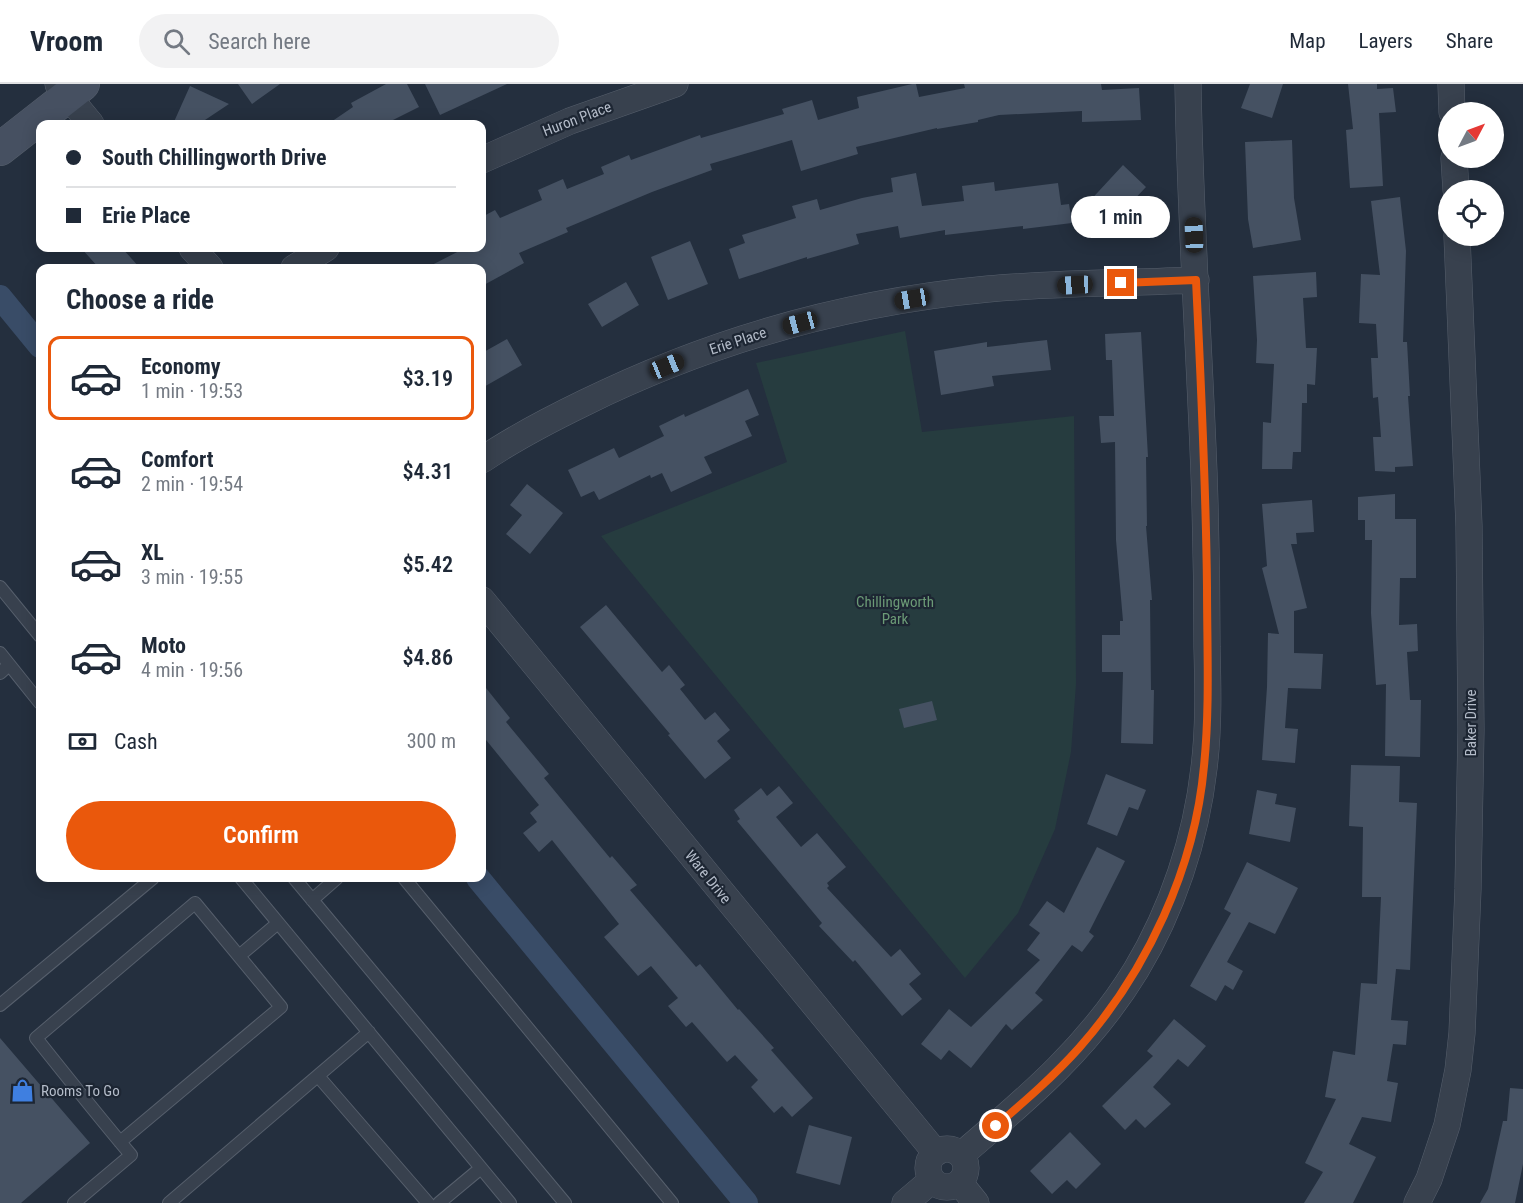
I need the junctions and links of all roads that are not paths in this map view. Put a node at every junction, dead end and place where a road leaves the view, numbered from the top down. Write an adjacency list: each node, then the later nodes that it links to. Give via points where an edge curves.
1 (675, 84): 8 (street, Huron Place, via 570,121)
2 (1188, 84): 14 (street)
3 (1451, 84): 5 (street)
4 (70, 88): 6 (street); 7 (street)
5 (1452, 102)
6 (89, 120)
7 (0, 149)
8 (486, 158)
9 (1457, 246): 48 (street, Baker Drive, via 1469,526 1468,901 1458,1070 1447,1125)
10 (196, 252): 12 (street)
11 (320, 252): 13 (street)
12 (206, 264)
13 (300, 264)
14 (1196, 280): 15 (street, Erie Place, via 988,290 837,313 735,341 630,381 552,419); 35 (street, via 1208,707 1204,768 1194,825 1163,917 1115,1002 1080,1047 1039,1089)
15 (486, 458)
16 (0, 587): 18 (lane)
17 (486, 605): 34 (street, Ware Drive)
18 (36, 631)
19 (0, 654): 20 (lane)
20 (5, 669): 21 (lane)
21 (36, 699)
22 (148, 882): 30 (lane)
23 (248, 882): 28 (lane)
24 (297, 882): 27 (lane)
25 (332, 882): 27 (lane)
26 (407, 882): 45 (lane)
27 (312, 900): 44 (lane)
28 (278, 923): 29 (lane); 31 (lane)
29 (239, 956): 33 (lane, via 282,1007); 33 (lane, via 195,903 36,1038)
30 (0, 1005)
31 (369, 1032): 32 (lane); 36 (lane)
32 (318, 1076): 40 (lane); 41 (lane)
33 (120, 1142): 39 (lane, via 131,1155)
34 (936, 1153): 35 (street, via 946,1149); 37 (street, via 928,1166)
35 (962, 1155): 38 (street, via 967,1169)
36 (481, 1168): 42 (lane); 43 (lane)
37 (932, 1180): 38 (street, via 946,1188); 46 (street)
38 (960, 1183): 47 (street)
39 (74, 1203)
40 (169, 1203)
41 (428, 1203)
42 (439, 1203)
43 (510, 1203)
44 (566, 1203)
45 (672, 1203)
46 (905, 1203)
47 (976, 1203)
48 (1417, 1203)

